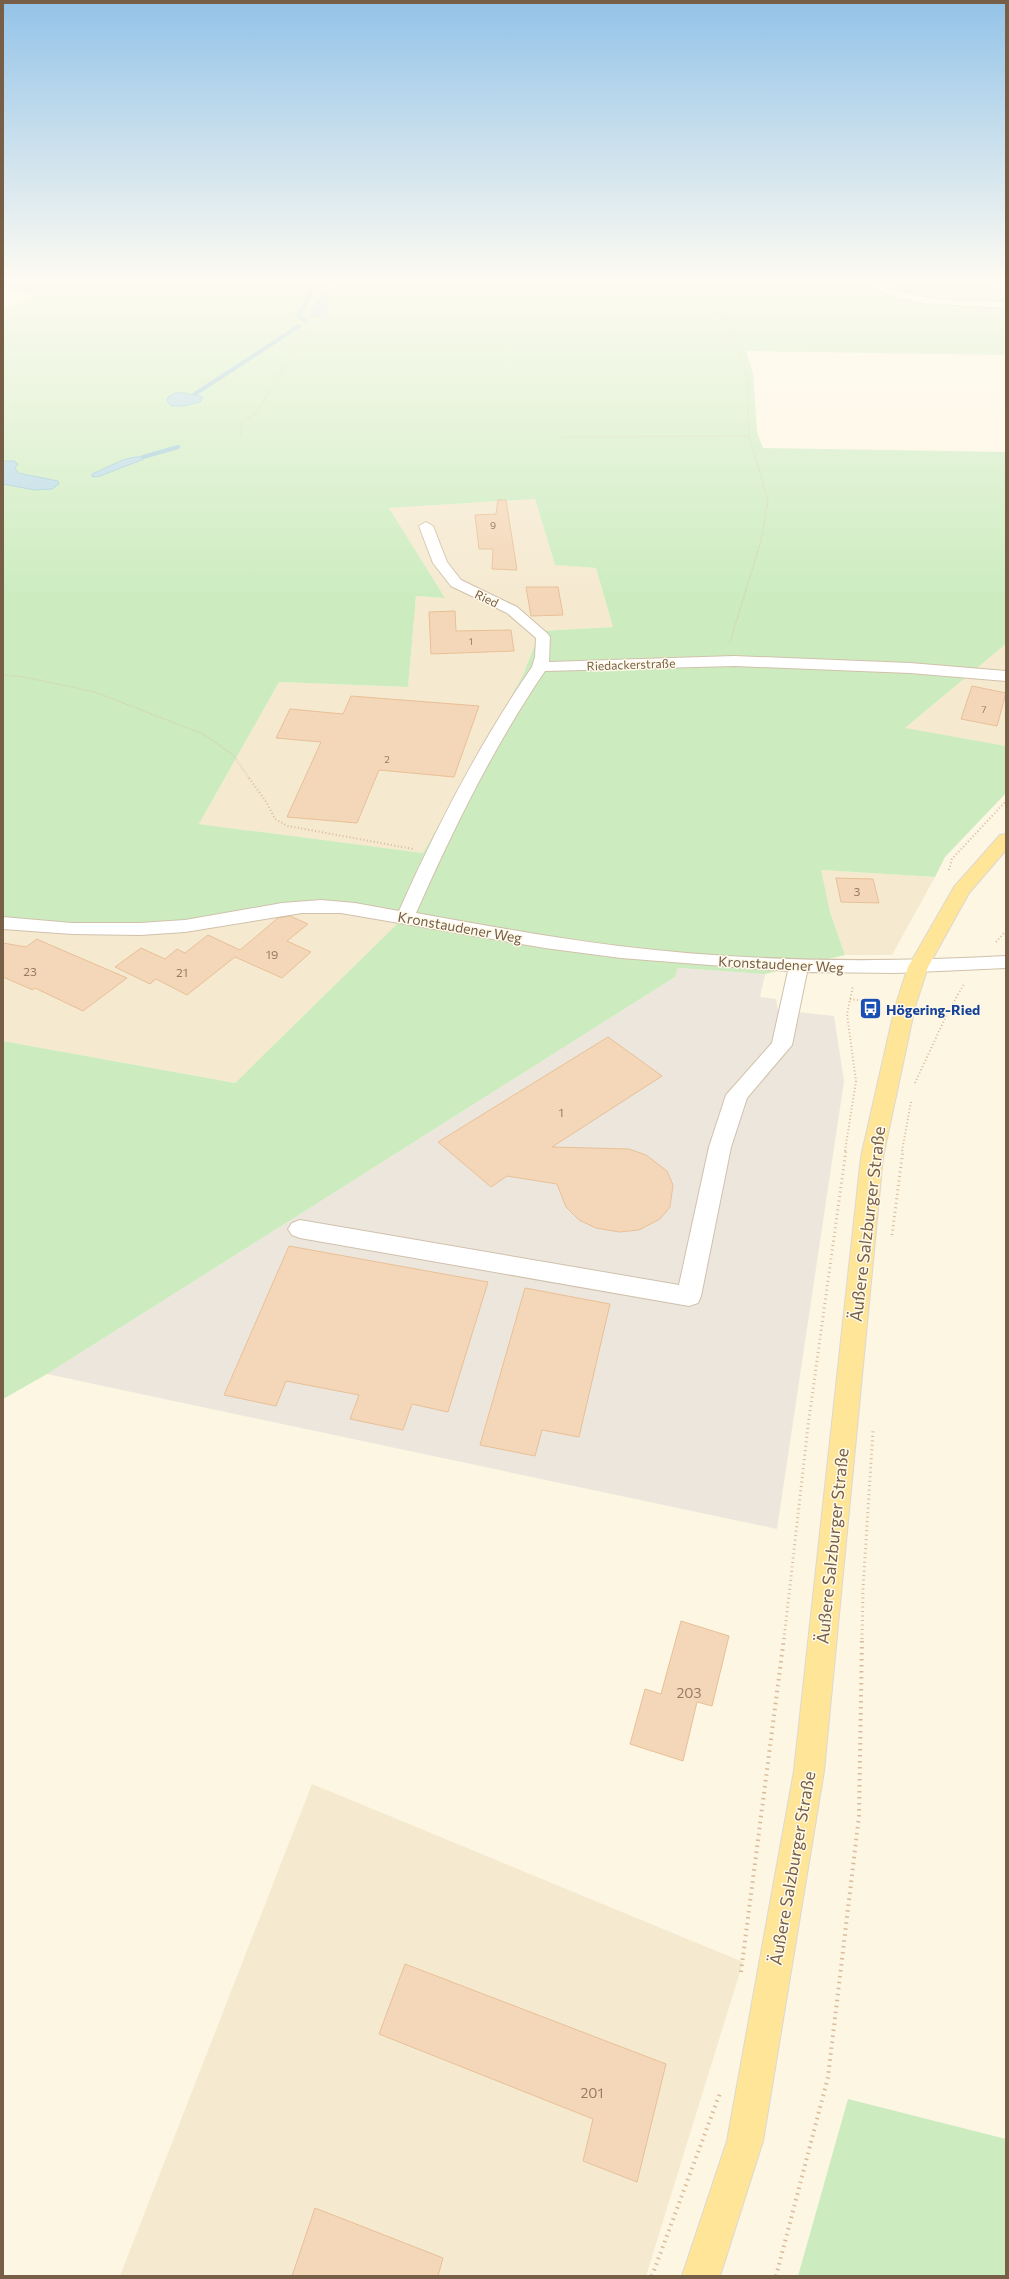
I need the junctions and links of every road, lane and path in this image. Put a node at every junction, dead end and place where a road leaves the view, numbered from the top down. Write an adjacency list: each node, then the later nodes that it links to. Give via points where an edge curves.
1 (274, 384): 3 (path, via 255,414 242,422)
2 (747, 384): 4 (path)
3 (240, 435)
4 (749, 436): 5 (path); 7 (path, via 766,489 767,513)
5 (564, 437)
6 (426, 526): 8 (street, Ried, via 440,563 456,583 512,610 543,637)
7 (724, 662): 8 (street, Riedackerstraße); 10 (street, Riedackerstraße, via 910,668)
8 (540, 667): 12 (street, via 481,758)
9 (3, 674): 12 (path, via 95,692 203,734 233,755 267,803 275,819 288,826 398,845)
10 (1006, 676)
11 (1006, 839): 20 (main road, Äußere Salzburger Straße, via 961,891)
12 (433, 854): 13 (street)
13 (406, 917): 14 (street, Kronstaudener Weg, via 341,906 302,906 186,926 105,931); 17 (street, Kronstaudener Weg, via 564,945 655,956)
14 (3, 923)
15 (1006, 931): 18 (path)
16 (1006, 962): 18 (street, Kronstaudener Weg)
17 (799, 964): 19 (street, Kronstaudener Weg); 25 (street, via 782,1045 737,1095 720,1148 689,1296)
18 (975, 964): 20 (street, Kronstaudener Weg); 23 (path, via 947,1014 914,1084)
19 (858, 968): 20 (street, Kronstaudener Weg); 21 (path)
20 (918, 968): 31 (main road, Äußere Salzburger Straße, via 903,1014 872,1157 809,1771 745,2141)
21 (850, 998): 22 (path, via 871,1002); 28 (path, via 847,1014 856,1081 826,1287 791,1588)
22 (870, 1009)
23 (913, 1092)
24 (912, 1099): 26 (path, via 901,1159)
25 (300, 1229)
26 (891, 1242)
27 (873, 1422): 32 (path, via 863,1589 859,1816 828,2077)
28 (740, 1980)
29 (721, 2089): 30 (path)
30 (652, 2276)
31 (701, 2276)
32 (776, 2276)

